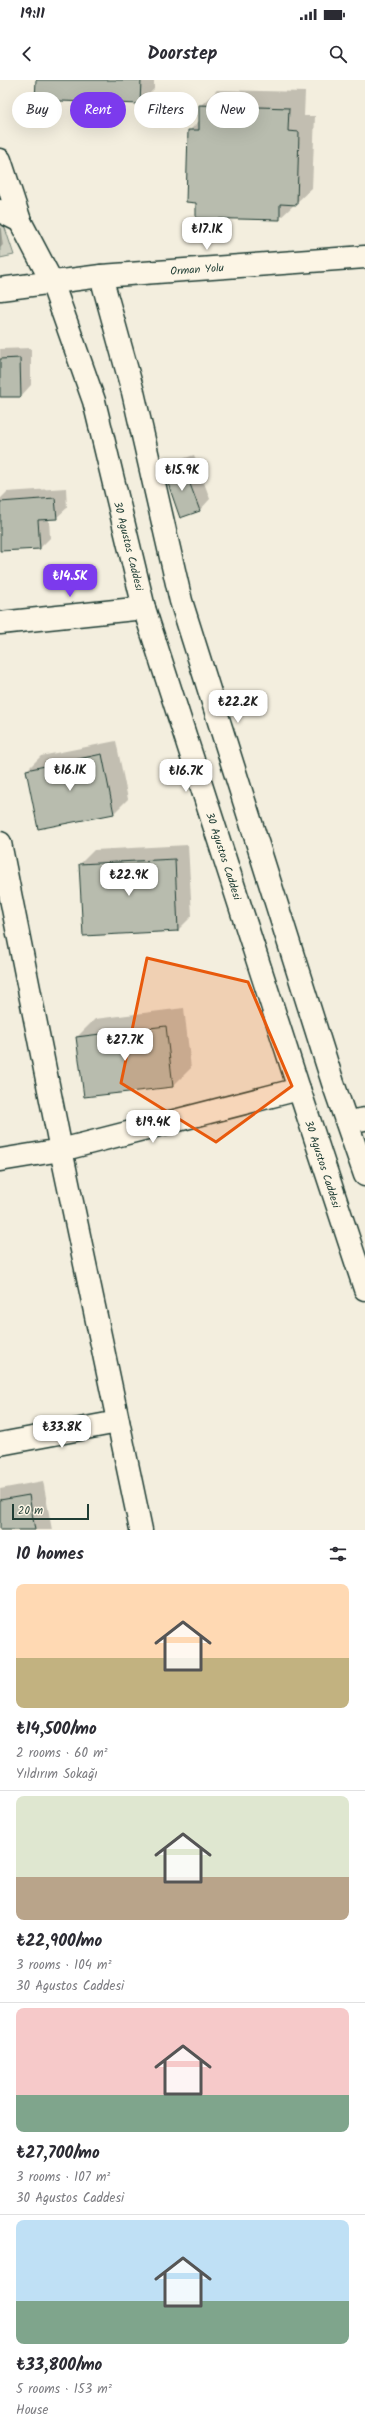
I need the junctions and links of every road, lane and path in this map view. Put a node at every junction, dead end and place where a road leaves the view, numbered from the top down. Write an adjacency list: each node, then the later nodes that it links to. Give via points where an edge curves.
1 (0, 160): 3 (main road, 30 Agustos Caddesi)
2 (0, 210): 3 (main road)
3 (20, 220): 6 (main road, 30 Agustos Caddesi)
4 (365, 257): 5 (main road, Orman Yolu)
5 (101, 276): 6 (main road, Orman Yolu); 12 (main road, via 133,392 181,601)
6 (52, 282): 7 (main road, Orman Yolu); 8 (main road, 30 Agustos Caddesi, via 94,401)
7 (0, 289)
8 (144, 608): 9 (main road); 11 (main road, 30 Agustos Caddesi)
9 (0, 623)
10 (2, 855): 13 (main road)
11 (299, 1089): 13 (main road); 16 (main road, 30 Agustos Caddesi)
12 (356, 1120): 15 (main road)
13 (61, 1150): 14 (main road); 17 (main road)
14 (0, 1160)
15 (365, 1175)
16 (365, 1288)
17 (118, 1422): 18 (main road); 19 (main road)
18 (0, 1444)
19 (141, 1530)

